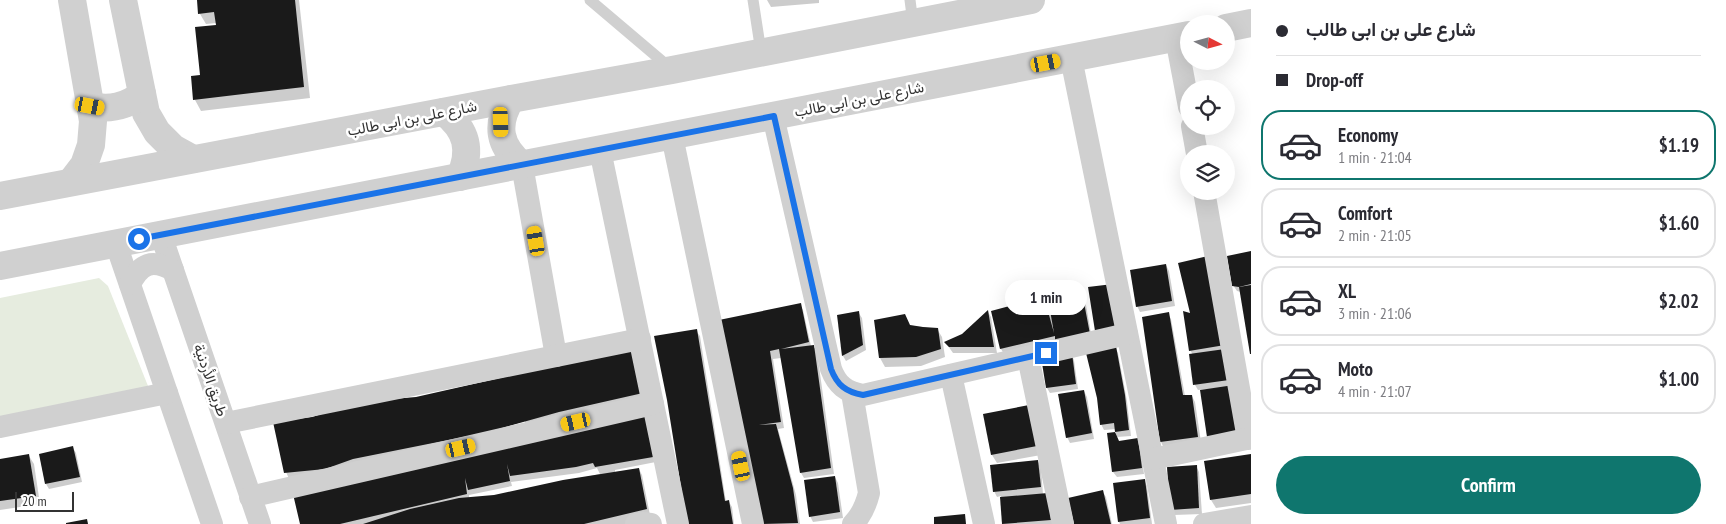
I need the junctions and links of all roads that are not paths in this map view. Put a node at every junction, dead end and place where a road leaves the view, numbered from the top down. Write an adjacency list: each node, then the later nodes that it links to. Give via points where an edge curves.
1 (72, 0): 15 (street)
2 (123, 0): 13 (street)
3 (590, 0): 12 (lane)
4 (753, 0): 10 (lane)
5 (1031, 0): 6 (street, شارع على بن ابى طالب)
6 (911, 11): 10 (street, شارع على بن ابى طالب)
7 (1251, 23): 8 (street)
8 (1235, 26)
9 (1180, 38): 11 (street, شارع على بن ابى طالب)
10 (761, 52): 12 (street, شارع على بن ابى طالب)
11 (1071, 58): 17 (street, شارع على بن ابى طالب); 31 (street)
12 (672, 70): 14 (street, شارع على بن ابى طالب)
13 (142, 94): 15 (street, via 120,107); 20 (street, via 146,113 157,132 173,148)
14 (510, 99): 16 (street, شارع على بن ابى طالب); 21 (street, via 501,122 502,135 509,152)
15 (90, 106): 23 (street, via 93,121 91,145 84,165)
16 (444, 112): 20 (street, شارع على بن ابى طالب); 22 (street, via 453,120 465,141 465,166)
17 (774, 116): 18 (street, شارع على بن ابى طالب); 37 (street, via 831,369 839,384)
18 (672, 136): 19 (street, شارع على بن ابى طالب); 50 (street)
19 (600, 150): 21 (street, شارع على بن ابى طالب); 32 (street)
20 (193, 159): 23 (street, شارع على بن ابى طالب)
21 (522, 165): 22 (street, شارع على بن ابى طالب); 33 (street)
22 (460, 177): 26 (street, شارع على بن ابى طالب)
23 (71, 182): 24 (street, شارع على بن ابى طالب)
24 (0, 196)
25 (1206, 200): 41 (street)
26 (161, 235): 27 (street, شارع على بن ابى طالب); 29 (street, طريق الأردنية)
27 (116, 244): 28 (street, شارع على بن ابى طالب); 30 (street)
28 (0, 266)
29 (173, 270): 30 (street, via 161,264 148,264 136,272); 39 (street, طريق الأردنية)
30 (130, 284): 36 (street)
31 (1127, 334): 34 (street); 42 (street)
32 (640, 339): 33 (street); 38 (street)
33 (556, 356): 39 (street)
34 (1028, 357): 35 (street); 53 (street)
35 (951, 375): 37 (street, via 863,395); 52 (street)
36 (167, 393): 40 (street); 45 (street)
37 (852, 393): 51 (street, via 869,493 866,507)
38 (653, 404): 43 (street); 49 (street)
39 (226, 423): 43 (street, طريق الأردنية)
40 (0, 427)
41 (1249, 439): 42 (street)
42 (1153, 459): 54 (street)
43 (250, 497): 46 (street, طريق الأردنية)
44 (1251, 516): 55 (street)
45 (212, 524)
46 (260, 524)
47 (636, 524): 48 (street)
48 (652, 524)
49 (678, 524)
50 (753, 524)
51 (853, 524)
52 (984, 524)
53 (1063, 524)
54 (1166, 524)
55 (1204, 524)

